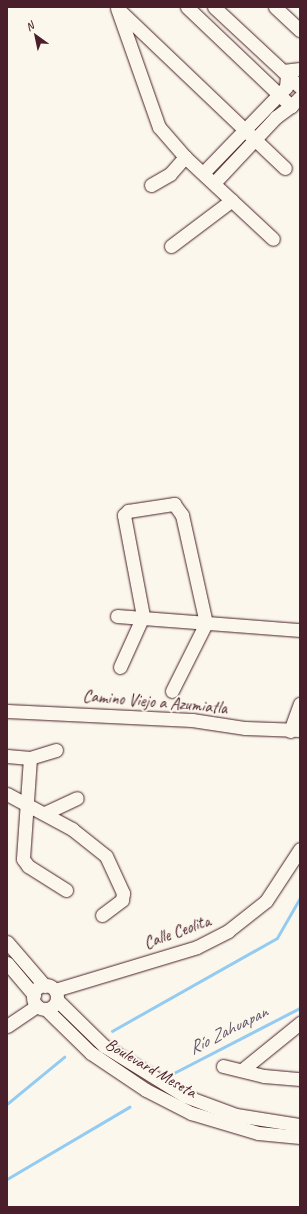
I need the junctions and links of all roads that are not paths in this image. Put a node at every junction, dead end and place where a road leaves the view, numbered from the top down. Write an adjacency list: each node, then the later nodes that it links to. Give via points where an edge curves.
1 (187, 7): 8 (street)
2 (214, 7): 6 (street)
3 (275, 7): 4 (street)
4 (300, 30)
5 (300, 69): 6 (street)
6 (285, 73): 7 (street); 8 (street, via 286,87)
7 (300, 87)
8 (277, 93): 10 (street); 11 (street)
9 (300, 96): 11 (street)
10 (265, 106): 12 (street); 13 (street)
11 (291, 106): 12 (street)
12 (276, 117): 14 (street)
13 (244, 129): 14 (street); 15 (street, via 116,8 159,127); 17 (street)
14 (254, 139): 16 (street); 18 (street)
15 (185, 157): 17 (street); 19 (street, via 170,174)
16 (285, 168)
17 (203, 173): 18 (street)
18 (214, 183): 20 (street)
19 (151, 185)
20 (232, 200): 21 (street); 22 (street)
21 (274, 239)
22 (171, 246)
23 (117, 616): 24 (street)
24 (143, 616): 25 (street); 25 (street, via 124,515 167,503 174,504 182,515); 27 (street)
25 (206, 623): 26 (street); 28 (street)
26 (300, 630)
27 (120, 666)
28 (172, 690)
29 (300, 704): 31 (street)
30 (7, 711): 31 (street, Camino Viejo a Azumiatla, via 192,720)
31 (295, 731)
32 (56, 750): 34 (street)
33 (7, 756): 34 (street)
34 (30, 758): 37 (street)
35 (7, 794): 37 (street)
36 (78, 798): 38 (street)
37 (26, 803): 38 (street); 40 (street, via 24,863)
38 (45, 814): 41 (street, via 72,829 106,856 123,893 122,900)
39 (300, 849): 44 (street, Calle Ceolita, via 266,901 228,931 197,947)
40 (66, 890)
41 (102, 915)
42 (7, 942): 44 (street, Boulevard Meseta)
43 (7, 963): 45 (street, Boulevard Meseta)
44 (52, 992): 45 (street); 45 (street); 51 (street, Boulevard Meseta, via 77,1022 104,1046 154,1079 212,1107 258,1120)
45 (39, 1004): 47 (street); 52 (street, Boulevard Meseta, via 91,1053 146,1090 192,1113 258,1133)
46 (300, 1023): 49 (street)
47 (7, 1026)
48 (223, 1066): 49 (street)
49 (242, 1070): 50 (street)
50 (300, 1079)
51 (300, 1125)
52 (300, 1137)

